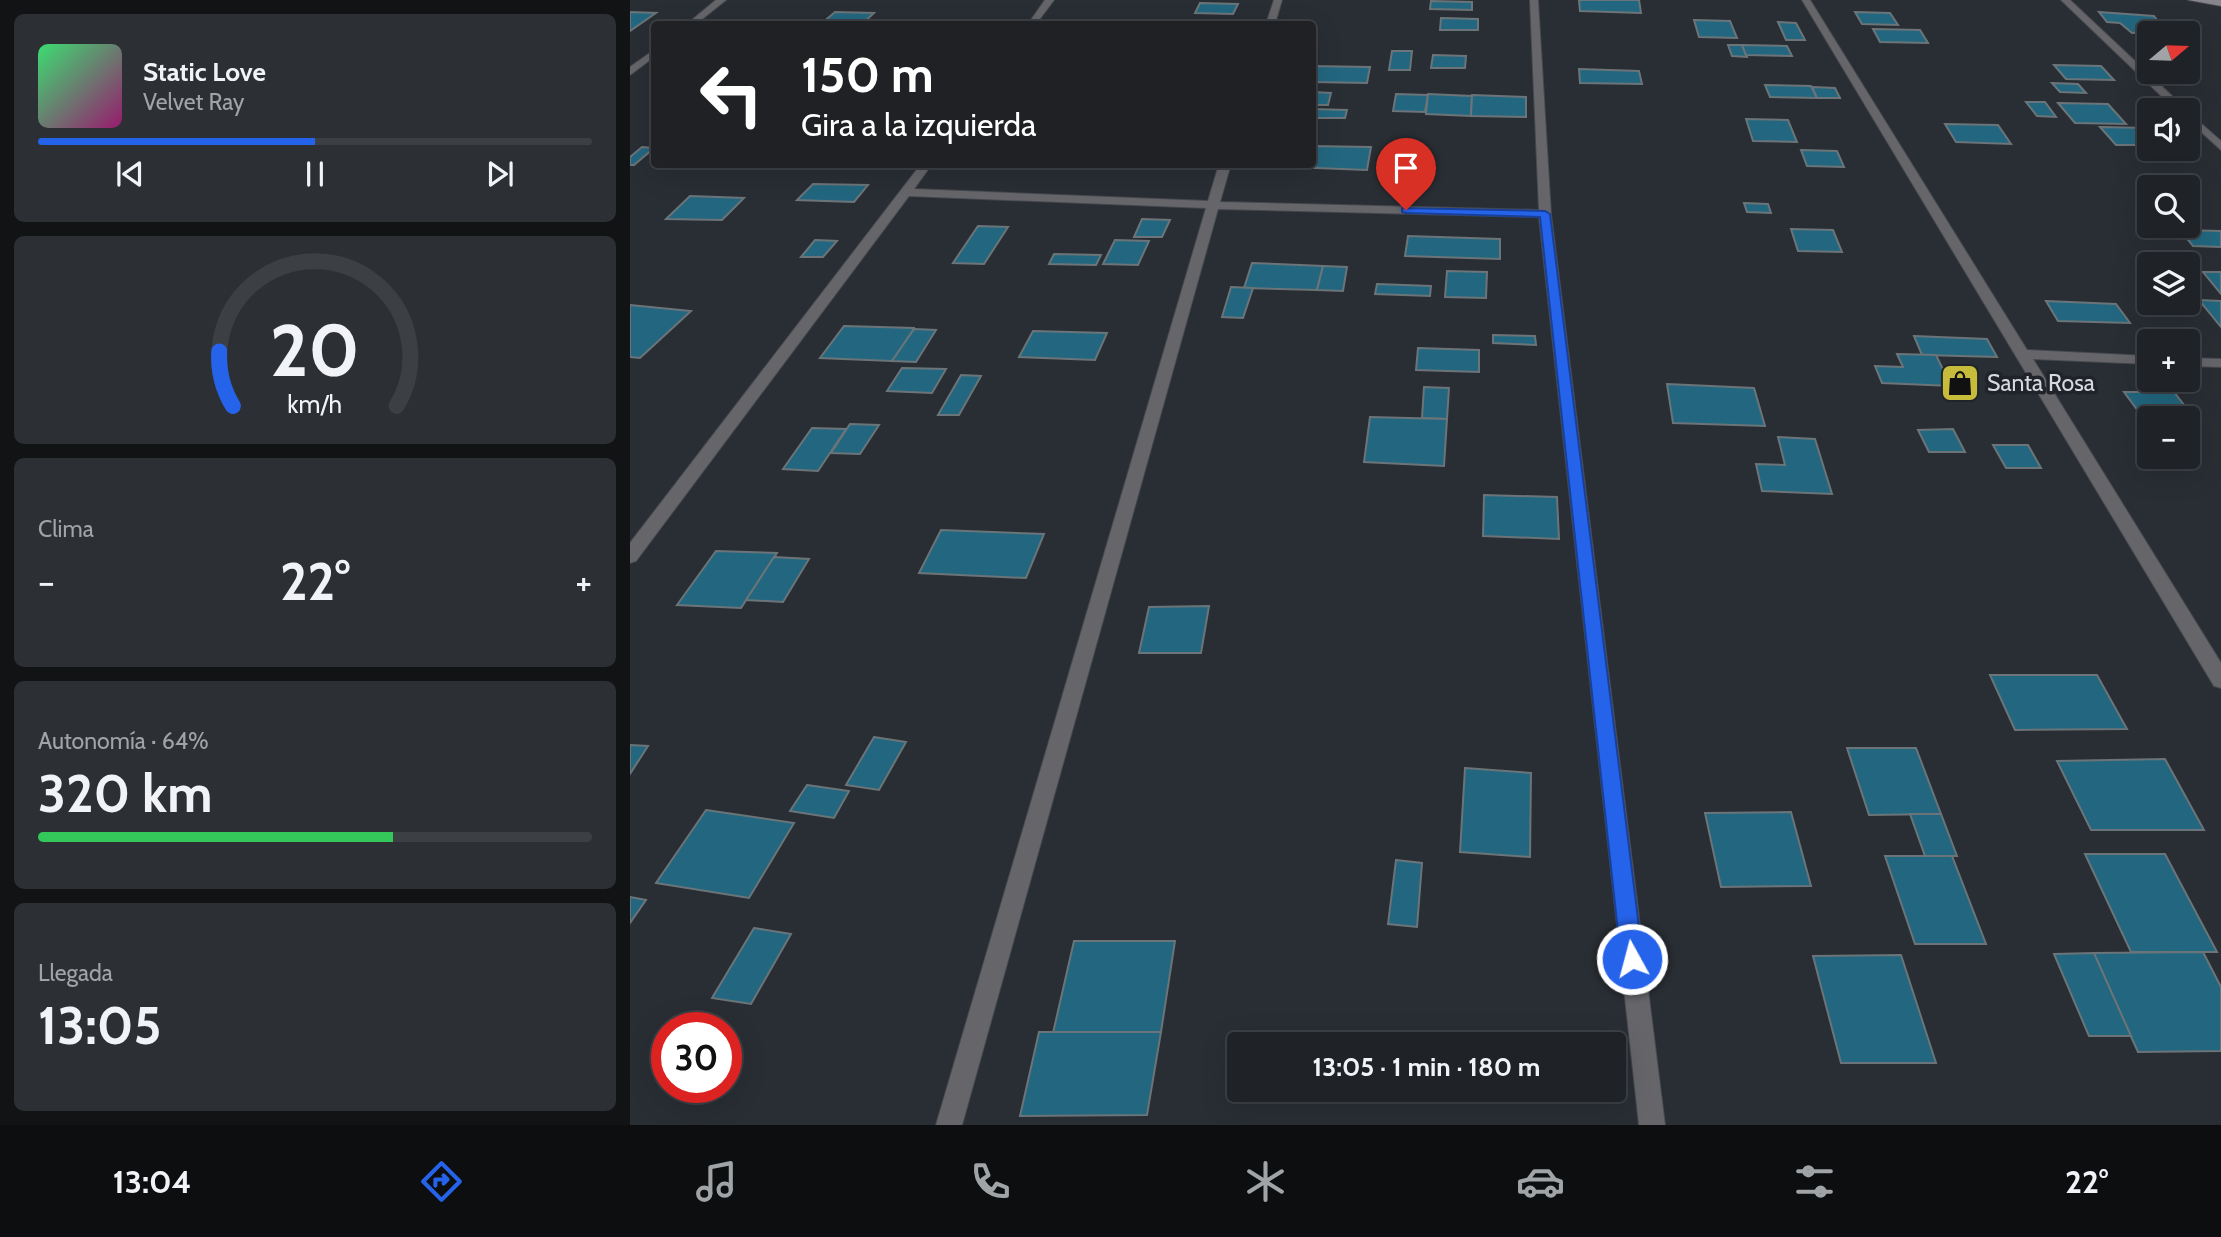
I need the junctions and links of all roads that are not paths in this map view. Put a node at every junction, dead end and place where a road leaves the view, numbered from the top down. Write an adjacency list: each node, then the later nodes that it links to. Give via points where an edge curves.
1 (722, 0): 9 (street)
2 (1050, 0): 10 (street)
3 (1278, 0): 11 (street)
4 (1534, 0): 21 (street)
5 (1807, 0): 22 (street)
6 (2065, 0): 14 (street)
7 (2192, 0): 8 (main road)
8 (2221, 4)
9 (695, 21)
10 (1034, 21)
11 (1271, 21)
12 (651, 55): 13 (street)
13 (630, 72)
14 (2169, 98)
15 (2200, 126): 16 (street)
16 (2221, 146)
17 (923, 168): 19 (street)
18 (1224, 168): 20 (street)
19 (906, 192): 20 (street); 26 (street)
20 (1212, 205): 21 (street); 28 (street)
21 (1545, 214): 29 (street)
22 (2021, 354): 23 (street); 27 (street)
23 (2137, 359)
24 (2200, 362): 25 (street)
25 (2221, 363)
26 (630, 556)
27 (2221, 680)
28 (949, 1125)
29 (1652, 1125)

